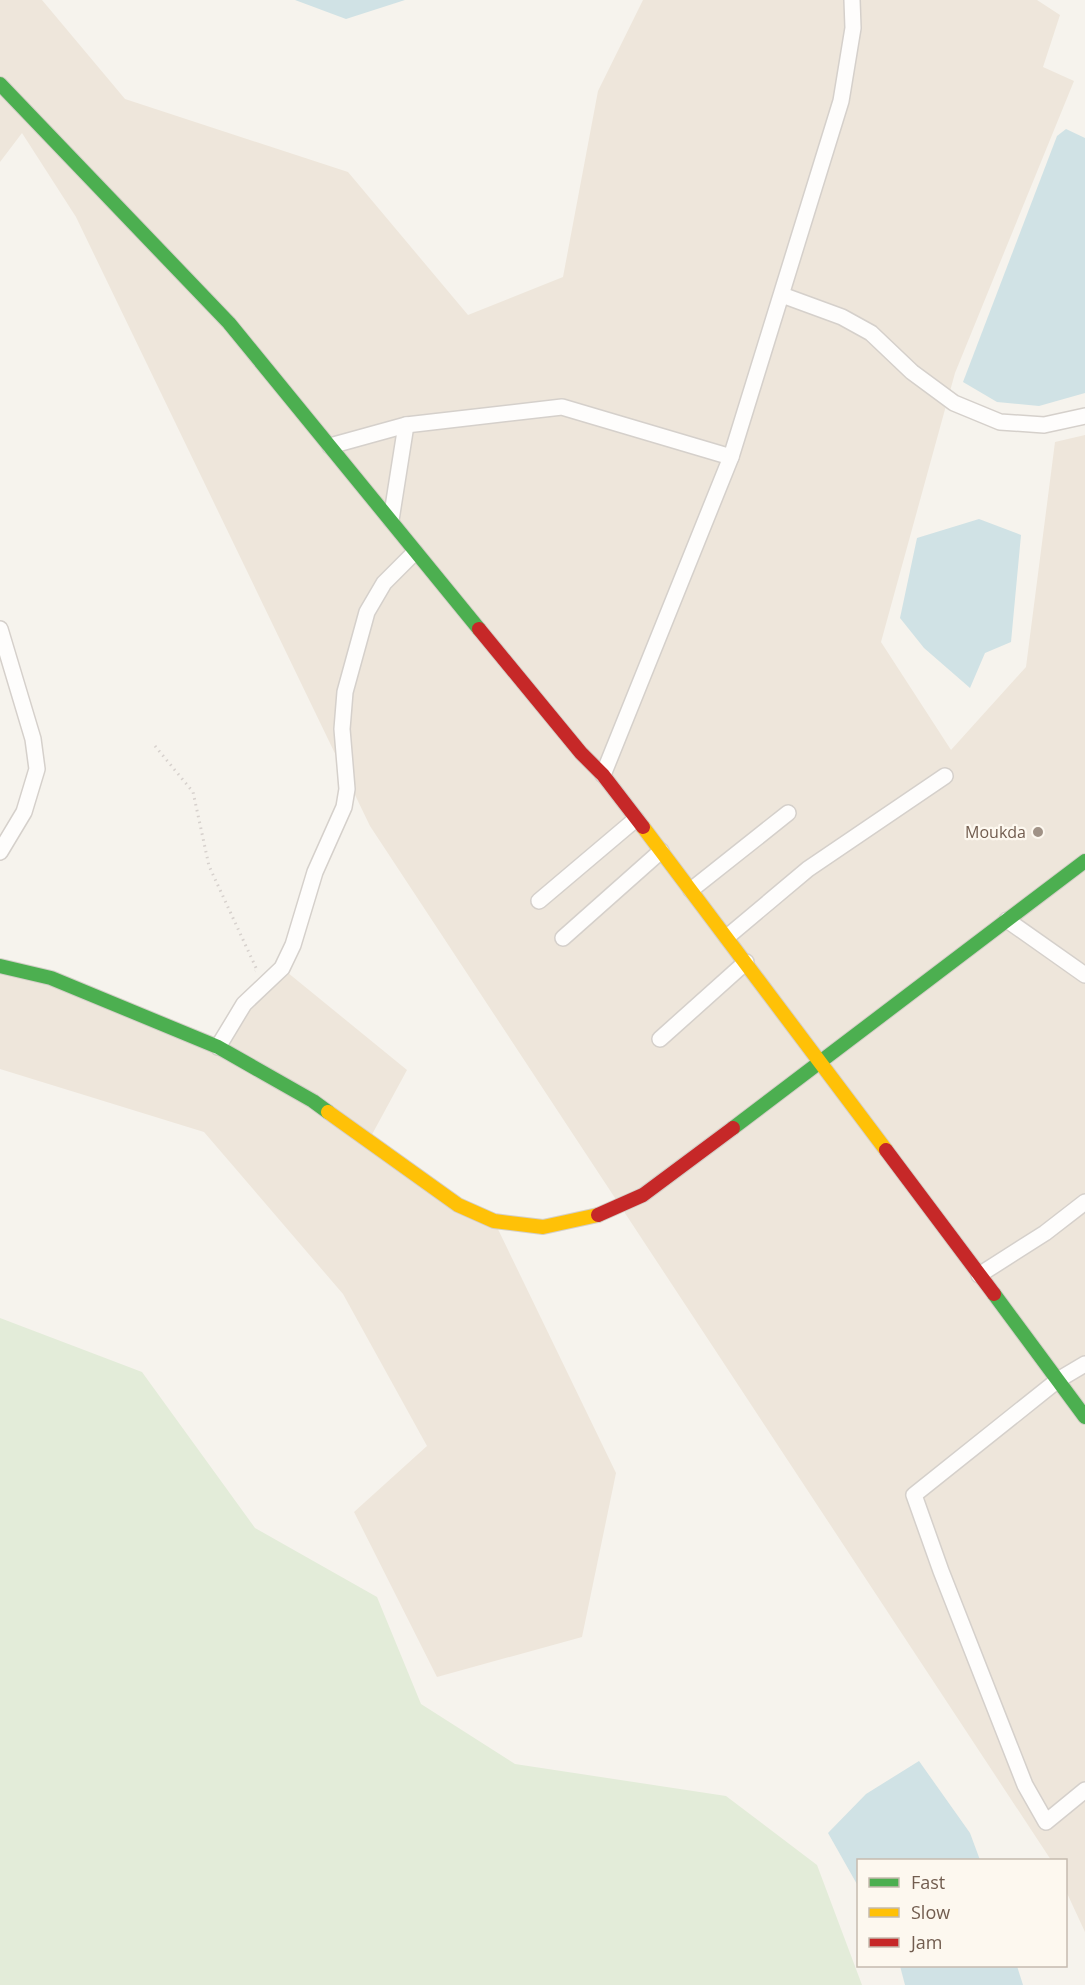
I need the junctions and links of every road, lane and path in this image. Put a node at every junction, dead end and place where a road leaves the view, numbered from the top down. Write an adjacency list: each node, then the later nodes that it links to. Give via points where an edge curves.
1 (852, 0): 3 (street, via 853,28 841,101)
2 (0, 84): 6 (street, via 229,323)
3 (782, 295): 4 (street, via 842,317 871,333 912,372 954,403 1000,422 1044,425); 7 (street)
4 (1085, 416)
5 (406, 425): 6 (street); 7 (street, via 562,407); 8 (street)
6 (330, 446): 8 (street)
7 (731, 457): 12 (street)
8 (391, 520): 9 (street)
9 (414, 552): 12 (street); 29 (street, via 384,583 366,612 345,692 344,807 315,872 293,945 282,968 244,1004)
10 (0, 629): 17 (street, via 33,739 37,769 24,812)
11 (155, 746): 27 (path, via 193,792 209,866 257,970)
12 (603, 775): 15 (street)
13 (945, 776): 22 (street, via 808,869)
14 (788, 813): 19 (street)
15 (636, 819): 16 (street); 20 (street)
16 (661, 851): 19 (street); 23 (street)
17 (0, 852)
18 (1085, 861): 21 (street)
19 (691, 890): 22 (street)
20 (539, 901)
21 (1007, 920): 26 (street); 30 (street)
22 (727, 937): 24 (street)
23 (563, 938)
24 (746, 962): 28 (street); 30 (street)
25 (0, 966): 29 (street, via 51,978)
26 (1085, 975)
27 (252, 977)
28 (660, 1039)
29 (218, 1047): 30 (street, via 314,1101 458,1204 494,1221 543,1227 594,1217 643,1195)
30 (821, 1063): 32 (street)
31 (1085, 1202): 32 (street)
32 (979, 1275): 34 (street)
33 (1085, 1364): 34 (street)
34 (1058, 1380): 35 (street); 36 (street, via 914,1496 1025,1785 1046,1822)
35 (1085, 1417)
36 (1085, 1790)

